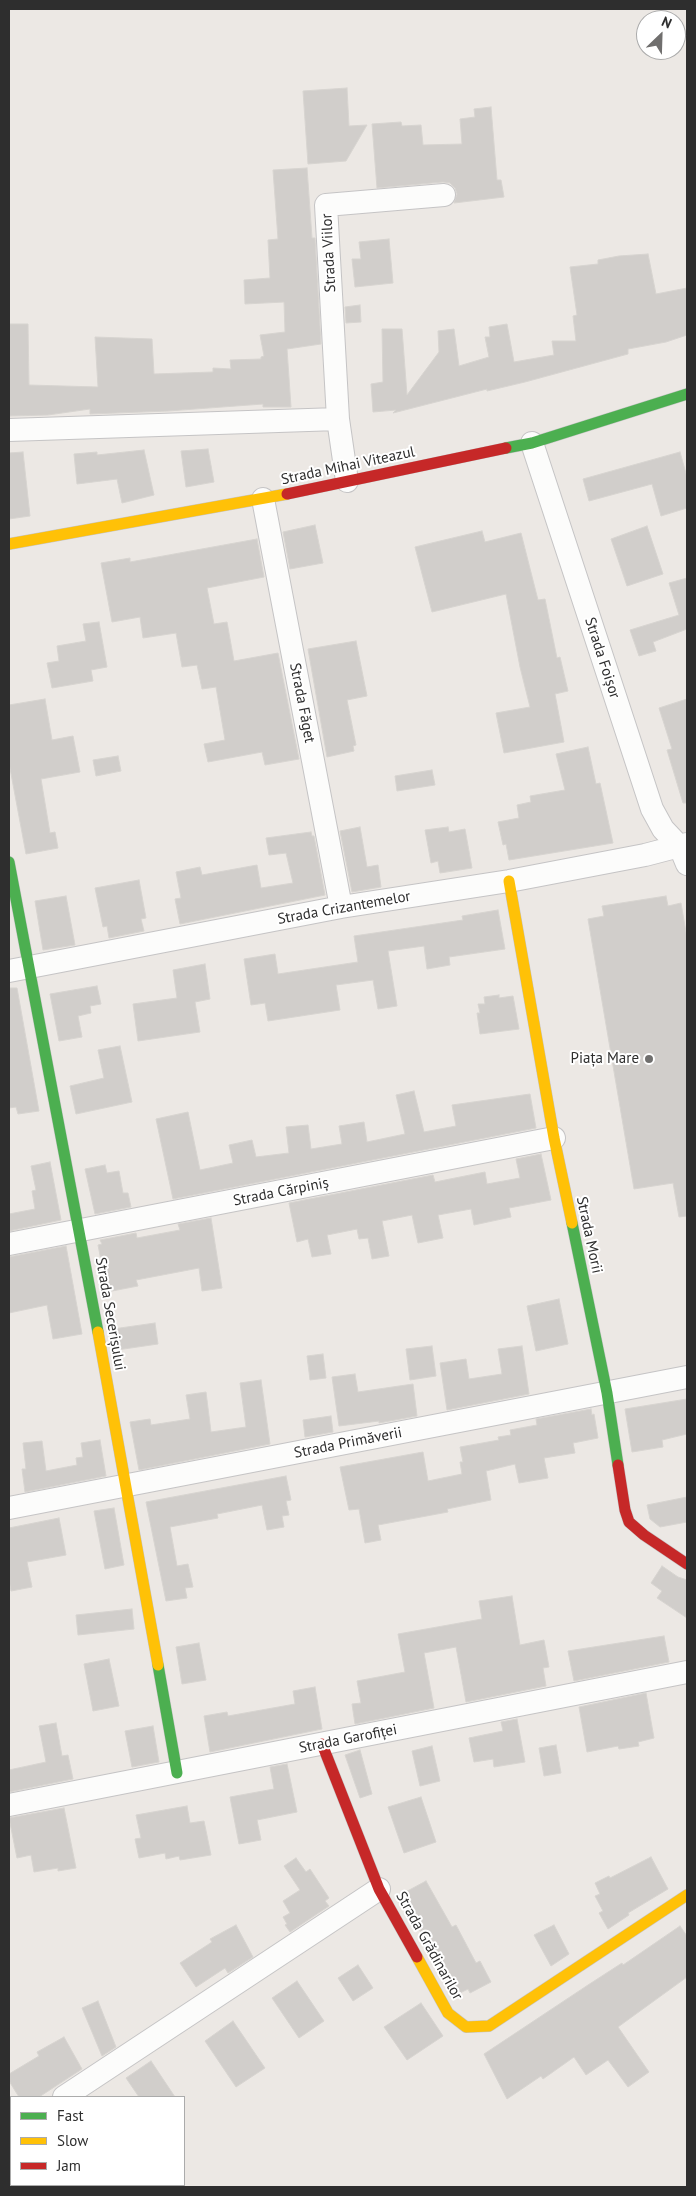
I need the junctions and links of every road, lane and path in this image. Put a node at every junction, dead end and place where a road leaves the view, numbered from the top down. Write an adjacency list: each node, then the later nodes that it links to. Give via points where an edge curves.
1 (444, 195): 3 (street, Strada Viilor, via 326,205)
2 (687, 394): 5 (main road, Strada Mihai Viteazul)
3 (338, 420): 4 (street); 6 (street, Strada Viilor)
4 (9, 430)
5 (532, 443): 6 (main road, Strada Mihai Viteazul); 9 (street, Strada Foișor, via 652,809 663,828)
6 (347, 481): 7 (main road, Strada Mihai Viteazul)
7 (263, 498): 8 (main road, Strada Mihai Viteazul); 12 (street, Strada Făget)
8 (9, 544)
9 (685, 852): 11 (street, Strada Crizantemelor)
10 (9, 862): 13 (main road, Strada Secerișului)
11 (509, 881): 12 (street, Strada Crizantemelor); 14 (main road, Strada Morii)
12 (340, 907): 13 (street, Strada Crizantemelor)
13 (18, 969): 15 (main road, Strada Secerișului)
14 (554, 1138): 15 (street, Strada Cărpiniș); 18 (main road, Strada Morii)
15 (80, 1231): 16 (street, Strada Cărpiniș); 19 (main road, Strada Secerișului)
16 (9, 1244)
17 (687, 1377): 18 (street, Strada Primăverii)
18 (607, 1394): 19 (street, Strada Primăverii); 21 (main road, Strada Morii, via 629,1522 644,1536)
19 (126, 1485): 20 (street, Strada Primăverii); 24 (main road, Strada Secerișului)
20 (9, 1508)
21 (687, 1564)
22 (687, 1672): 23 (street, Strada Garofiței)
23 (322, 1744): 24 (street, Strada Garofiței); 26 (main road, Strada Grădinarilor)
24 (177, 1773): 25 (street, Strada Garofiței)
25 (9, 1805)
26 (379, 1889): 27 (main road, Strada Grădinarilor, via 448,2012 466,2027 489,2026); 28 (street)
27 (687, 1895)
28 (66, 2096)

